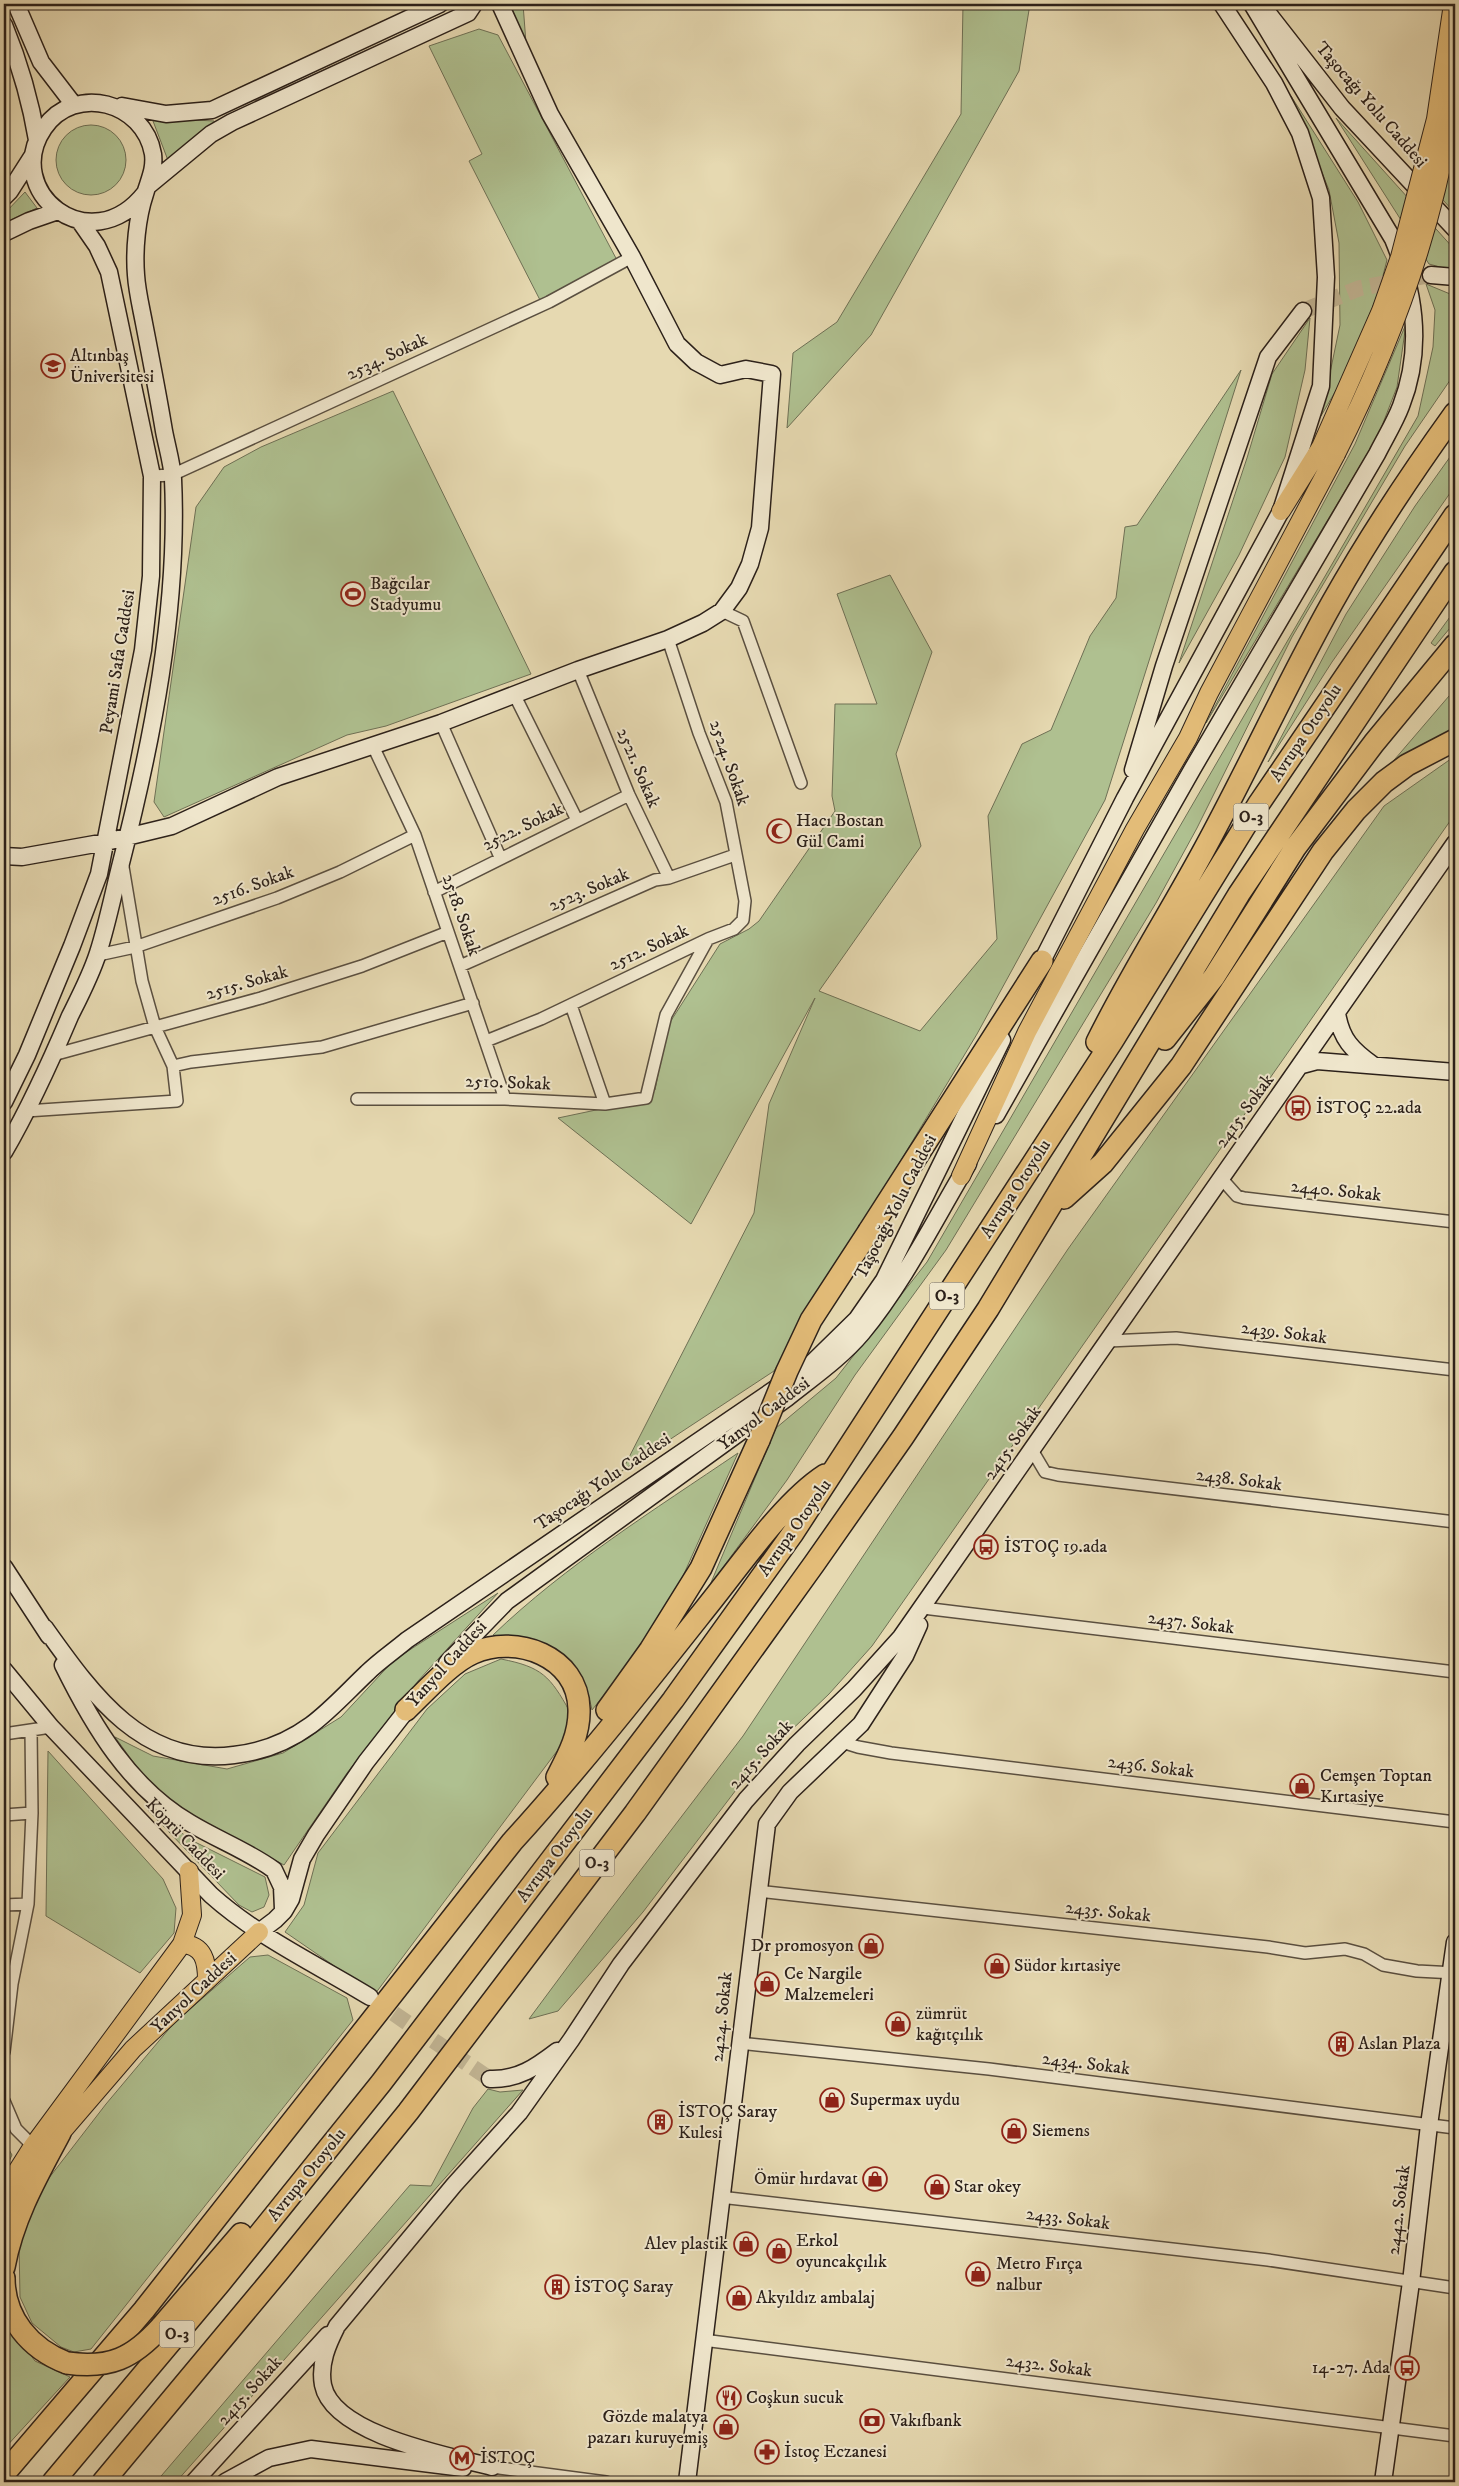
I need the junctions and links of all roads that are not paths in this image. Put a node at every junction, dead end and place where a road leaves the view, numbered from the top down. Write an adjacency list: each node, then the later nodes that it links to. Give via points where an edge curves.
1 (16, 4): 12 (main road, via 41,62)
2 (440, 4): 11 (main road, via 212,110 166,114)
3 (474, 4): 14 (main road, via 468,13 232,122 211,134)
4 (500, 4): 20 (main road, via 550,114)
5 (1222, 4): 28 (main road, via 1274,83 1300,133 1321,198 1326,277 1320,386)
6 (1252, 4): 78 (main road, Yanyol Caddesi, via 1394,239 1406,270 1414,317 1415,332 1407,383 1401,406 1377,454 1188,777)
7 (1261, 4): 18 (main road, Taşocağı Yolu Caddesi, via 1342,108)
8 (1453, 4): 25 (main road, bridge, via 1436,119 1400,258)
9 (4, 25): 13 (main road, via 30,96)
10 (1455, 92): 25 (main road, bridge, via 1450,130 1416,261 1364,400)
11 (110, 104): 12 (main road); 14 (main road, via 134,118 150,140 154,158)
12 (74, 105): 13 (main road, via 52,118)
13 (36, 146): 15 (main road); 16 (main road, via 34,171 38,186)
14 (147, 190): 17 (main road, via 125,214 112,220); 26 (main road, via 137,237 136,275)
15 (4, 197)
16 (58, 211): 17 (main road); 19 (main road)
17 (78, 220): 27 (main road, Peyami Safa Caddesi, via 97,246 109,272)
18 (1455, 229)
19 (4, 233)
20 (632, 257): 26 (street, 2534. Sokak, via 548,302); 31 (main road, via 677,344 696,362 720,375 746,369 772,374 760,528 750,564)
21 (1431, 275): 22 (main road)
22 (1455, 277)
23 (1303, 311): 41 (main road, via 1268,357 1164,666)
24 (1455, 413): 76 (highway, via 1417,467 1331,605 1206,847 1118,999)
25 (1329, 451): 28 (main road); 78 (main road, via 1188,738 1135,829 1027,1032)
26 (172, 475): 27 (street, 2534. Sokak); 44 (main road, via 173,542 166,627)
27 (152, 476): 45 (main road, Peyami Safa Caddesi, via 151,576 143,650)
28 (1282, 511): 41 (main road)
29 (1455, 515): 76 (highway, Avrupa Otoyolu / O-3, via 1258,805)
30 (1455, 572): 68 (highway, Avrupa Otoyolu / O-3, via 1239,894)
31 (722, 611): 32 (main road); 39 (street, via 743,621)
32 (668, 639): 34 (main road); 47 (street, 2524. Sokak, via 726,802)
33 (1455, 645): 68 (highway, via 1374,743 1295,848 1208,984 1162,1042)
34 (578, 670): 35 (main road); 40 (street, 2521. Sokak)
35 (514, 694): 36 (main road); 42 (street)
36 (441, 723): 38 (main road); 49 (street)
37 (1455, 740): 80 (highway, via 1407,765 1356,810 1323,851 1154,1103 1103,1164)
38 (373, 746): 43 (street, 2518. Sokak); 44 (main road, via 278,777 172,826)
39 (801, 783)
40 (629, 795): 42 (street, 2522. Sokak); 51 (street, 2521. Sokak)
41 (1125, 798): 57 (main road, Taşocağı Yolu Caddesi)
42 (577, 820): 49 (street, 2522. Sokak)
43 (415, 835): 52 (street, 2518. Sokak); 55 (street, 2516. Sokak, via 340,872 277,898)
44 (130, 837): 45 (main road); 50 (main road)
45 (106, 842): 48 (main road, via 22,857); 73 (main road, Peyami Safa Caddesi, via 99,874 72,946)
46 (1455, 843): 61 (main road, 2415. Sokak)
47 (735, 855): 51 (street, 2523. Sokak); 54 (street, 2524. Sokak, via 745,901 743,920 734,929)
48 (4, 856)
49 (500, 857): 52 (street, 2522. Sokak)
50 (122, 860): 55 (street); 56 (main road)
51 (669, 878): 58 (street, 2523. Sokak, via 655,880)
52 (434, 892): 53 (street, 2518. Sokak)
53 (448, 932): 58 (street, 2518. Sokak); 62 (street, 2515. Sokak, via 362,966)
54 (708, 939): 60 (street, 2512. Sokak); 70 (street, 2512. Sokak, via 666,1015)
55 (135, 947): 56 (street, 2516. Sokak); 62 (street)
56 (98, 955): 64 (main road)
57 (1042, 961): 89 (main road, Taşocağı Yolu Caddesi, via 884,1280 857,1319 810,1365 407,1640 368,1671 310,1726 252,1753 217,1758 182,1753 150,1741 109,1709); 97 (highway, bridge, via 811,1320 701,1568 645,1657)
58 (460, 966): 59 (street, 2518. Sokak)
59 (473, 1003): 63 (street, 2518. Sokak); 66 (street, via 322,1047)
60 (571, 1005): 63 (street, 2512. Sokak); 74 (street)
61 (1337, 1013): 65 (main road, 2415. Sokak); 67 (main road, via 1346,1042)
62 (155, 1027): 64 (street, 2515. Sokak); 66 (street)
63 (486, 1041): 72 (street, 2518. Sokak)
64 (53, 1056): 75 (main road)
65 (1302, 1065): 67 (main road, via 1318,1062); 79 (main road, 2415. Sokak)
66 (173, 1066): 75 (street, via 177,1101)
67 (1375, 1066): 69 (main road)
68 (1135, 1068): 80 (highway, Avrupa Otoyolu / O-3)
69 (1455, 1072)
70 (648, 1086): 74 (street, 2510. Sokak, via 646,1098)
71 (357, 1099): 72 (street, 2510. Sokak)
72 (505, 1099): 74 (street, 2510. Sokak)
73 (4, 1102)
74 (605, 1104)
75 (26, 1111): 77 (main road)
76 (1056, 1126): 85 (highway, Avrupa Otoyolu / O-3)
77 (4, 1152)
78 (961, 1176): 92 (main road, Yanyol Caddesi, via 910,1264 862,1333 787,1398 507,1601 471,1636)
79 (1221, 1178): 81 (street, 2440. Sokak, via 1237,1196 1244,1198); 82 (main road, 2415. Sokak)
80 (1049, 1212): 138 (highway, Avrupa Otoyolu / O-3, via 903,1437 635,1813 408,2112)
81 (1455, 1222)
82 (1108, 1342): 83 (street, 2439. Sokak, via 1176,1338); 84 (main road, 2415. Sokak)
83 (1455, 1370)
84 (1032, 1450): 86 (street, 2438. Sokak, via 1044,1472 1058,1475); 88 (main road, 2415. Sokak)
85 (838, 1466): 101 (highway, via 808,1486 765,1535 575,1770); 123 (highway, Avrupa Otoyolu / O-3, via 672,1700 442,2004)
86 (1455, 1522)
87 (4, 1567): 89 (main road, Köprü Caddesi)
88 (923, 1608): 91 (street, 2437. Sokak); 96 (main road, 2424. Sokak, via 916,1631 893,1676 861,1724); 114 (main road, 2415. Sokak, via 860,1682 746,1800 621,1964)
89 (45, 1628): 106 (main road, Köprü Caddesi, via 99,1732 130,1773 168,1808 274,1870 282,1887)
90 (4, 1670): 93 (main road, Köprü Caddesi)
91 (1455, 1672)
92 (406, 1710): 97 (highway, via 471,1654 510,1645 538,1652 554,1660 565,1671 579,1699 575,1740); 106 (main road, Yanyol Caddesi, via 316,1834 302,1859 291,1899)
93 (51, 1727): 94 (street); 102 (main road, Köprü Caddesi)
94 (31, 1730): 95 (street); 98 (street)
95 (4, 1734)
96 (842, 1742): 100 (street, 2436. Sokak, via 890,1753); 103 (main road, 2424. Sokak, via 790,1792 767,1824)
97 (557, 1777): 101 (highway)
98 (32, 1813): 99 (street); 104 (street)
99 (4, 1815)
100 (1455, 1822)
101 (512, 1842): 136 (highway, via 144,2310)
102 (189, 1871): 107 (main road, Köprü Caddesi, via 232,1914); 109 (main road, via 192,1915)
103 (757, 1891): 110 (street, 2435. Sokak, via 1305,1953 1345,1949 1364,1954 1382,1965); 115 (main road, 2424. Sokak)
104 (28, 1904): 105 (street); 112 (street)
105 (4, 1905)
106 (284, 1911): 107 (main road, Yanyol Caddesi)
107 (259, 1932): 111 (main road, Yanyol Caddesi); 113 (main road, Köprü Caddesi)
108 (1455, 1942): 110 (main road, 2442. Sokak)
109 (182, 1944): 111 (main road, via 198,1949 207,1961); 122 (main road)
110 (1453, 1973): 119 (main road, 2442. Sokak)
111 (207, 1980): 121 (main road, Yanyol Caddesi, via 133,2049)
112 (8, 1984): 116 (street)
113 (370, 1997)
114 (571, 2040): 117 (main road, via 528,2072 504,2079); 131 (main road, 2415. Sokak, via 519,2113 454,2185)
115 (739, 2043): 119 (street, 2434. Sokak, via 999,2071); 125 (main road, 2424. Sokak)
116 (4, 2052)
117 (490, 2078)
118 (4, 2102): 122 (street, via 16,2130)
119 (1429, 2124): 120 (street, 2434. Sokak); 129 (main road, 2442. Sokak)
120 (1455, 2128)
121 (60, 2133): 126 (main road, Yanyol Caddesi, via 23,2183); 127 (highway, via 16,2220)
122 (33, 2146): 124 (main road)
123 (300, 2184): 128 (highway, bridge, via 247,2228 144,2346 124,2358 94,2364 67,2363 37,2347 15,2323 4,2290); 137 (highway, Avrupa Otoyolu / O-3)
124 (4, 2192)
125 (720, 2197): 129 (street, 2433. Sokak, via 1268,2260); 132 (main road, 2424. Sokak)
126 (4, 2220)
127 (4, 2267)
128 (4, 2278)
129 (1411, 2282): 130 (street, 2433. Sokak); 133 (main road, 2442. Sokak)
130 (1455, 2288)
131 (337, 2326): 135 (main road, via 325,2352 323,2384 327,2397 338,2410 359,2424 401,2443); 139 (main road, 2415. Sokak)
132 (703, 2340): 133 (street, 2432. Sokak); 142 (main road, 2424. Sokak)
133 (1390, 2428): 134 (street, 2432. Sokak); 143 (main road, 2442. Sokak)
134 (1455, 2436)
135 (492, 2467): 140 (main road, via 457,2468 311,2449 269,2458); 141 (street)
136 (4, 2474)
137 (53, 2482)
138 (103, 2482)
139 (194, 2482)
140 (225, 2482)
141 (606, 2482)
142 (687, 2482)
143 (1383, 2482)

